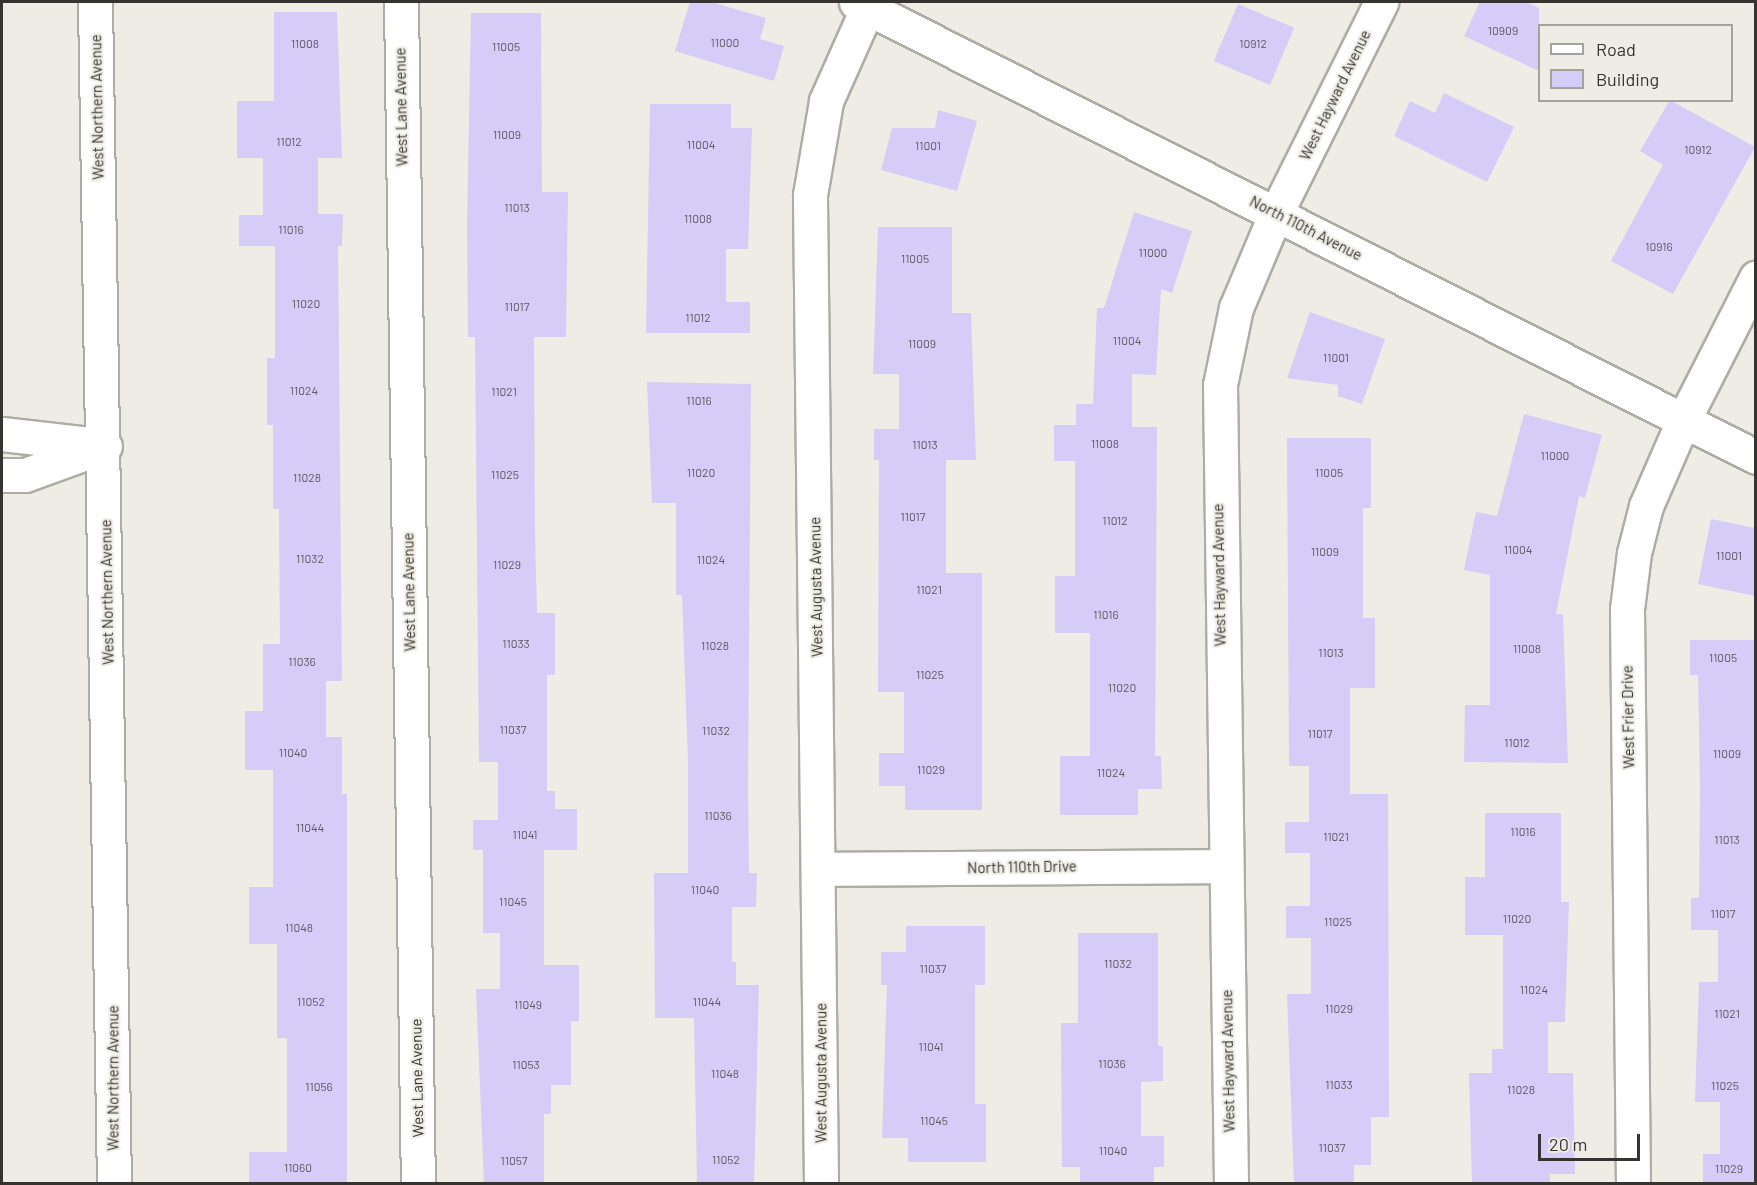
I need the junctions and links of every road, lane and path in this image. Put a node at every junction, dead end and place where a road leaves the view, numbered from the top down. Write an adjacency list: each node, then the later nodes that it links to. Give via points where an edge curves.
1 (95, 2): 9 (street, West Northern Avenue)
2 (401, 2): 15 (street, West Lane Avenue)
3 (1382, 2): 5 (street, West Hayward Avenue)
4 (864, 3): 5 (street, North 110th Avenue); 13 (street, West Augusta Avenue, via 826,101 810,195)
5 (1276, 213): 7 (street, North 110th Avenue); 12 (street, West Hayward Avenue, via 1236,308 1220,385)
6 (1755, 278): 7 (street, West Frier Drive)
7 (1683, 420): 10 (street, North 110th Avenue); 18 (street, West Frier Drive, via 1646,506 1627,609)
8 (2, 434): 9 (street)
9 (105, 446): 11 (street, via 25,475); 14 (street, West Northern Avenue)
10 (1755, 457)
11 (2, 475)
12 (1224, 866): 13 (street, North 110th Drive); 17 (street, West Hayward Avenue)
13 (820, 869): 16 (street, West Augusta Avenue)
14 (114, 1184)
15 (418, 1184)
16 (821, 1184)
17 (1231, 1184)
18 (1634, 1184)

